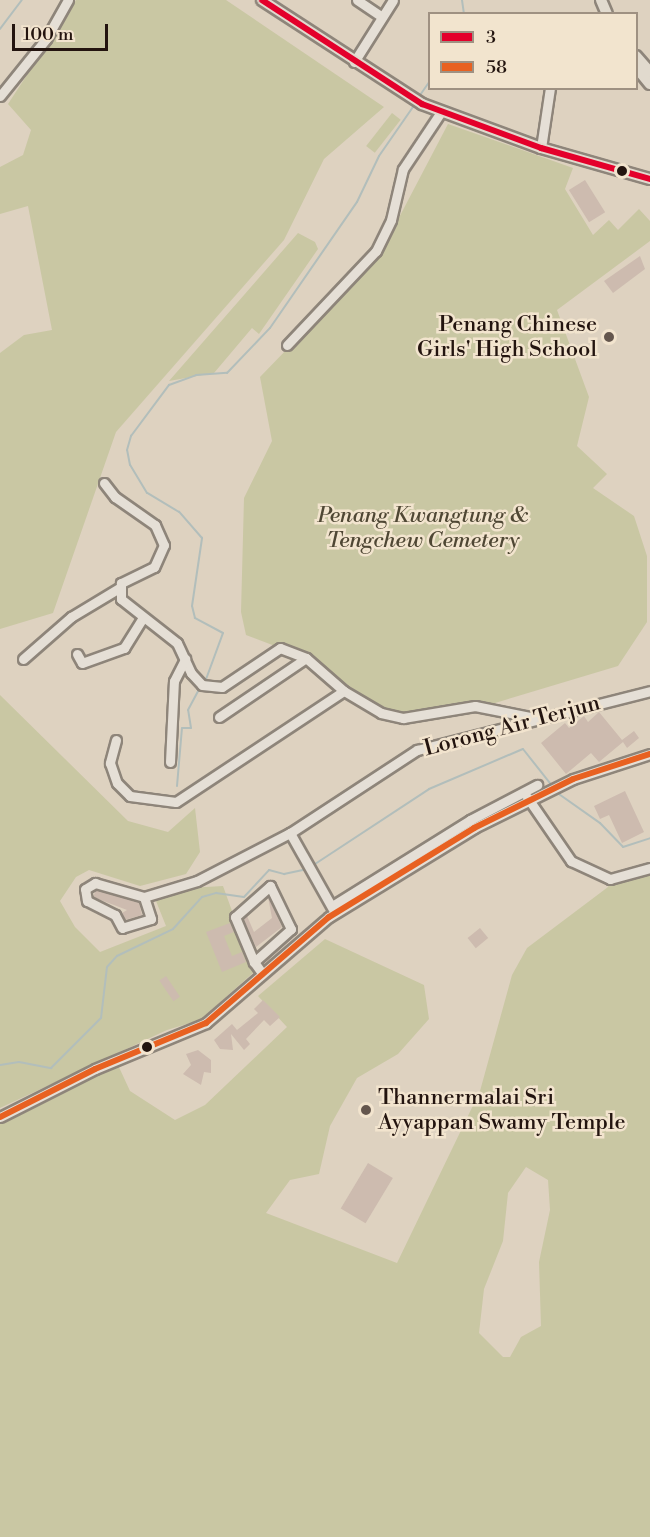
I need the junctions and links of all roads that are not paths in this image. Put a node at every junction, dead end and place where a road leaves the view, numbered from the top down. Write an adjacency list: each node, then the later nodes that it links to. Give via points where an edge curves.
1 (68, 0): 12 (street, via 46,39)
2 (262, 0): 7 (main road)
3 (357, 0): 5 (street)
4 (393, 0): 5 (street)
5 (382, 17): 7 (street)
6 (638, 58): 9 (main road)
7 (354, 62): 13 (main road)
8 (638, 69): 10 (main road)
9 (650, 72)
10 (650, 84)
11 (550, 90): 14 (street)
12 (0, 96)
13 (441, 112): 14 (main road); 18 (street, via 403,170 391,220 376,251)
14 (541, 148): 16 (main road)
15 (650, 171): 16 (main road)
16 (635, 176): 17 (main road)
17 (650, 179)
18 (287, 345)
19 (104, 483): 20 (street, via 115,497 155,525 164,545 154,567 129,576)
20 (119, 588): 21 (street); 22 (street)
21 (108, 598): 22 (street); 26 (street, via 71,617)
22 (121, 599): 23 (street)
23 (143, 617): 24 (street, via 124,648 82,663); 27 (street, via 177,643)
24 (76, 654)
25 (306, 658): 27 (street, via 280,648 222,687 200,684); 28 (street); 30 (street)
26 (23, 659)
27 (184, 659): 34 (street, via 174,681)
28 (344, 691): 31 (street, via 381,712 403,718 475,706); 32 (street, via 176,802 130,796 117,783 110,763)
29 (650, 691): 31 (street, Lorong Air Terjun)
30 (219, 717)
31 (535, 718): 37 (street, Lorong Air Terjun, via 417,750)
32 (116, 740)
33 (650, 754): 36 (street)
34 (170, 762)
35 (537, 785): 36 (street)
36 (526, 796): 38 (street, via 571,861 610,879); 40 (street)
37 (290, 833): 39 (street, Lorong Air Terjun, via 197,881); 40 (street)
38 (650, 868)
39 (144, 897): 39 (street, via 95,883 87,886 85,894 88,904 115,915 127,930 152,917)
40 (334, 909): 42 (street)
41 (254, 963): 41 (street, via 291,930 270,886 234,919); 42 (street)
42 (262, 973): 43 (street, via 206,1023 95,1069)
43 (0, 1118)

